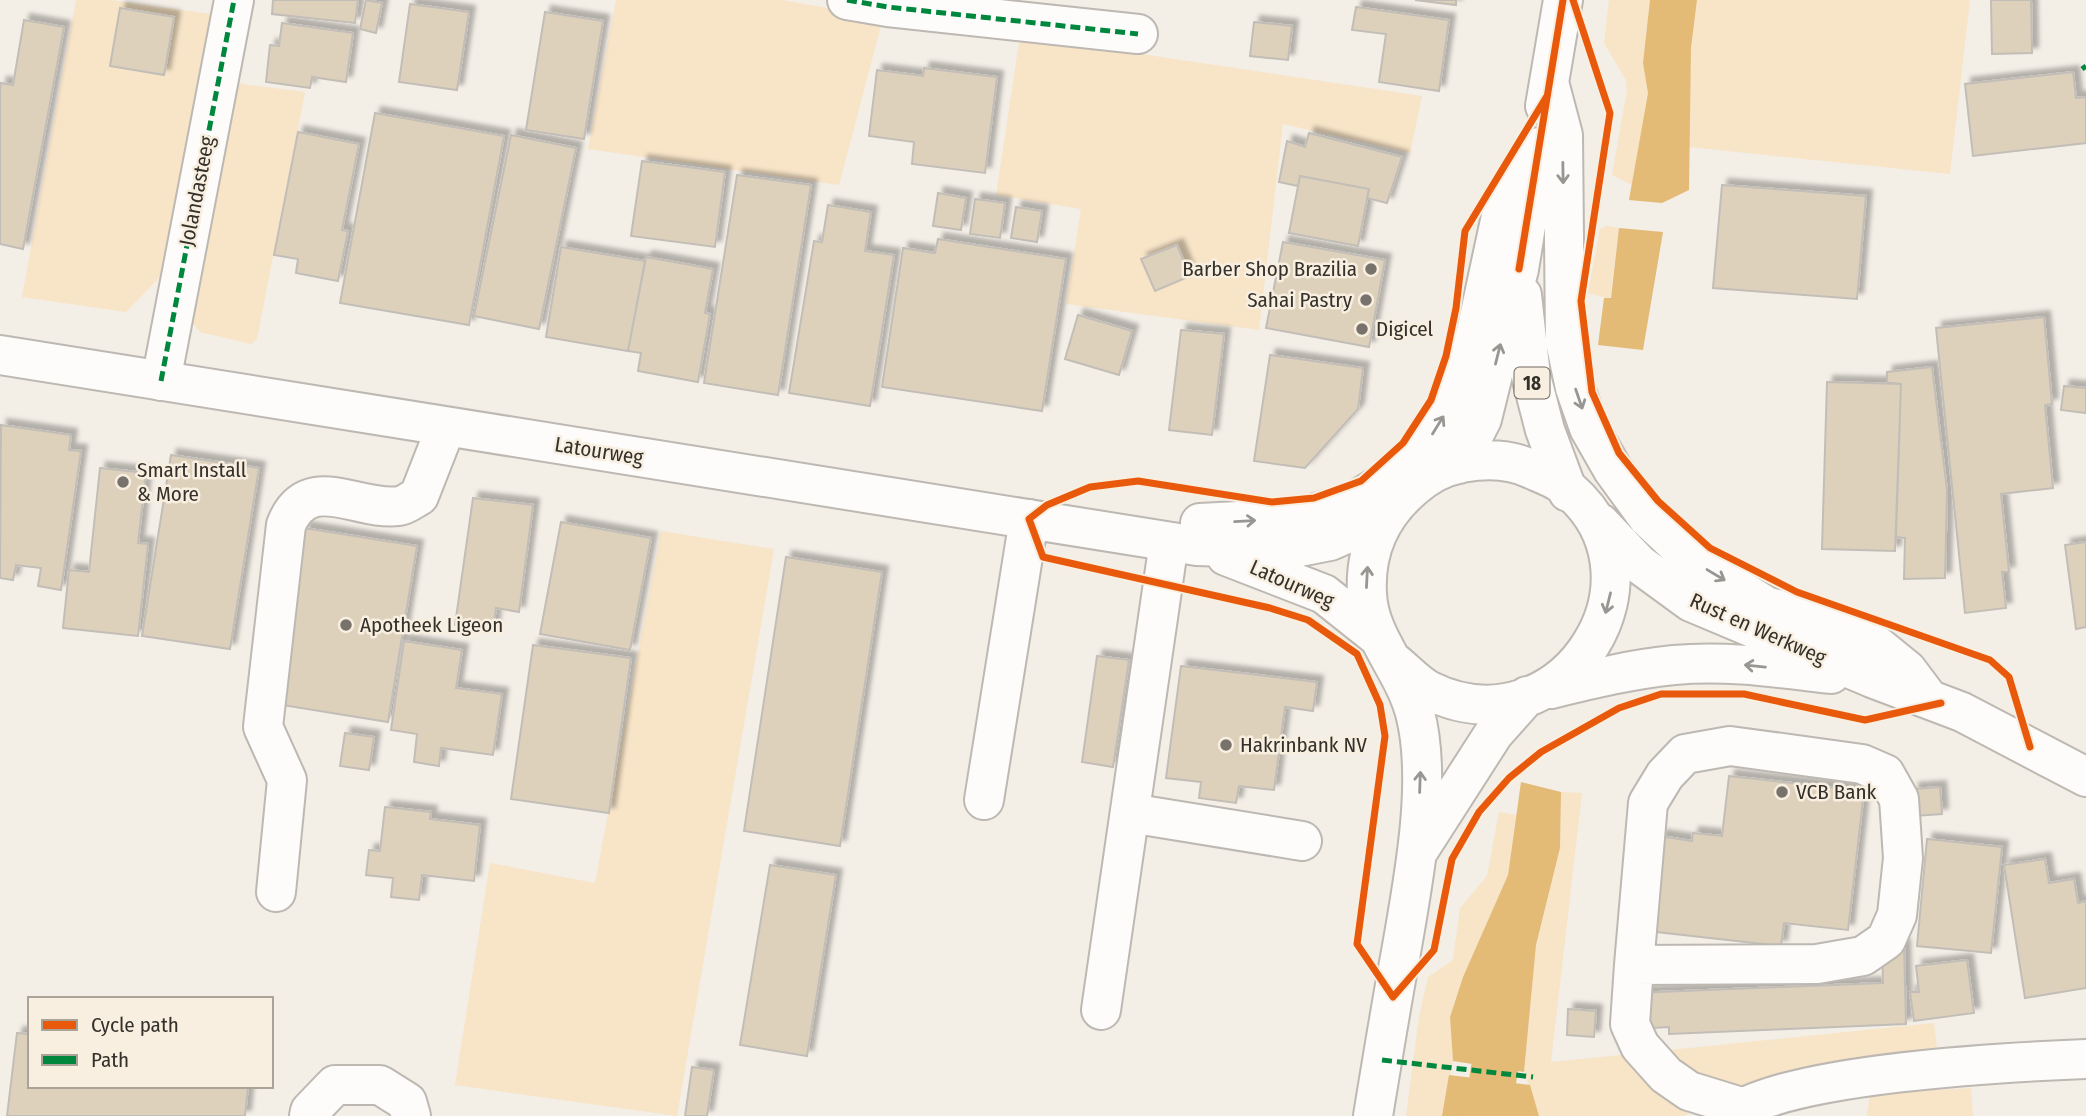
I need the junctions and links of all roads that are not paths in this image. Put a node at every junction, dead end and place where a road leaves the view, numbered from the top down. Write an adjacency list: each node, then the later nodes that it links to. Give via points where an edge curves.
1 (234, 0): 9 (main road, Jolandasteeg)
2 (847, 0): 4 (main road)
3 (1563, 0): 5 (main road, 18)
4 (1138, 34)
5 (1549, 82): 6 (main road, 18); 20 (main road, one-way to 20, via 1563,135 1565,341 1589,428 1613,470 1648,518 1695,562 1766,606 1875,644 1908,670)
6 (1539, 147): 7 (main road, 18); 15 (main road, one-way to 6, via 1297,518 1352,503 1398,474 1432,436 1453,402 1476,331 1501,216)
7 (1519, 269): 11 (main road, 18, one-way to 7, via 1482,419); 12 (main road, 18, via 1531,376 1545,430)
8 (0, 355): 9 (main road, Latourweg)
9 (161, 382): 10 (main road, Latourweg)
10 (446, 427): 14 (main road, Latourweg); 26 (main road, via 419,496 400,506 334,496 308,498 293,508 286,525 263,727 287,780)
11 (1459, 464): 12 (main road, via 1522,465 1559,482); 13 (main road, via 1405,493)
12 (1578, 502): 18 (main road, Rust en Werkweg, via 1639,564 1691,602); 19 (main road, one-way to 19, via 1606,549 1611,590 1601,630 1579,665)
13 (1385, 517): 16 (main road, Latourweg, via 1330,541 1289,549); 17 (main road, one-way to 13, via 1367,607 1366,576 1371,545)
14 (1029, 519): 15 (main road, Latourweg); 22 (main road)
15 (1103, 531): 16 (main road, Latourweg)
16 (1183, 544): 17 (main road, Latourweg, via 1324,594); 23 (main road)
17 (1386, 650): 19 (main road, via 1427,689 1466,703 1507,704); 25 (main road, one-way to 17, via 1421,765 1416,713)
18 (1872, 678): 19 (main road, Rust en Werkweg, one-way to 19, via 1745,665 1675,665); 20 (main road, Rust en Werkweg)
19 (1537, 693): 25 (main road, via 1493,733)
20 (1928, 698): 21 (main road, Rust en Werkweg)
21 (2086, 778)
22 (984, 800)
23 (1130, 813): 24 (main road); 28 (main road)
24 (1302, 841)
25 (1419, 850): 33 (main road)
26 (276, 892)
27 (1634, 965): 27 (main road, via 1648,803 1685,754 1730,746 1862,764 1885,774 1899,799 1903,858 1897,915 1886,940 1863,956 1817,964); 30 (main road, via 1630,1024 1640,1046 1666,1075 1689,1091)
28 (1101, 1010)
29 (2086, 1059): 30 (main road, via 1868,1077 1774,1095)
30 (1736, 1112)
31 (309, 1116): 32 (main road, via 335,1085 380,1085 407,1102)
32 (411, 1116)
33 (1373, 1116)

